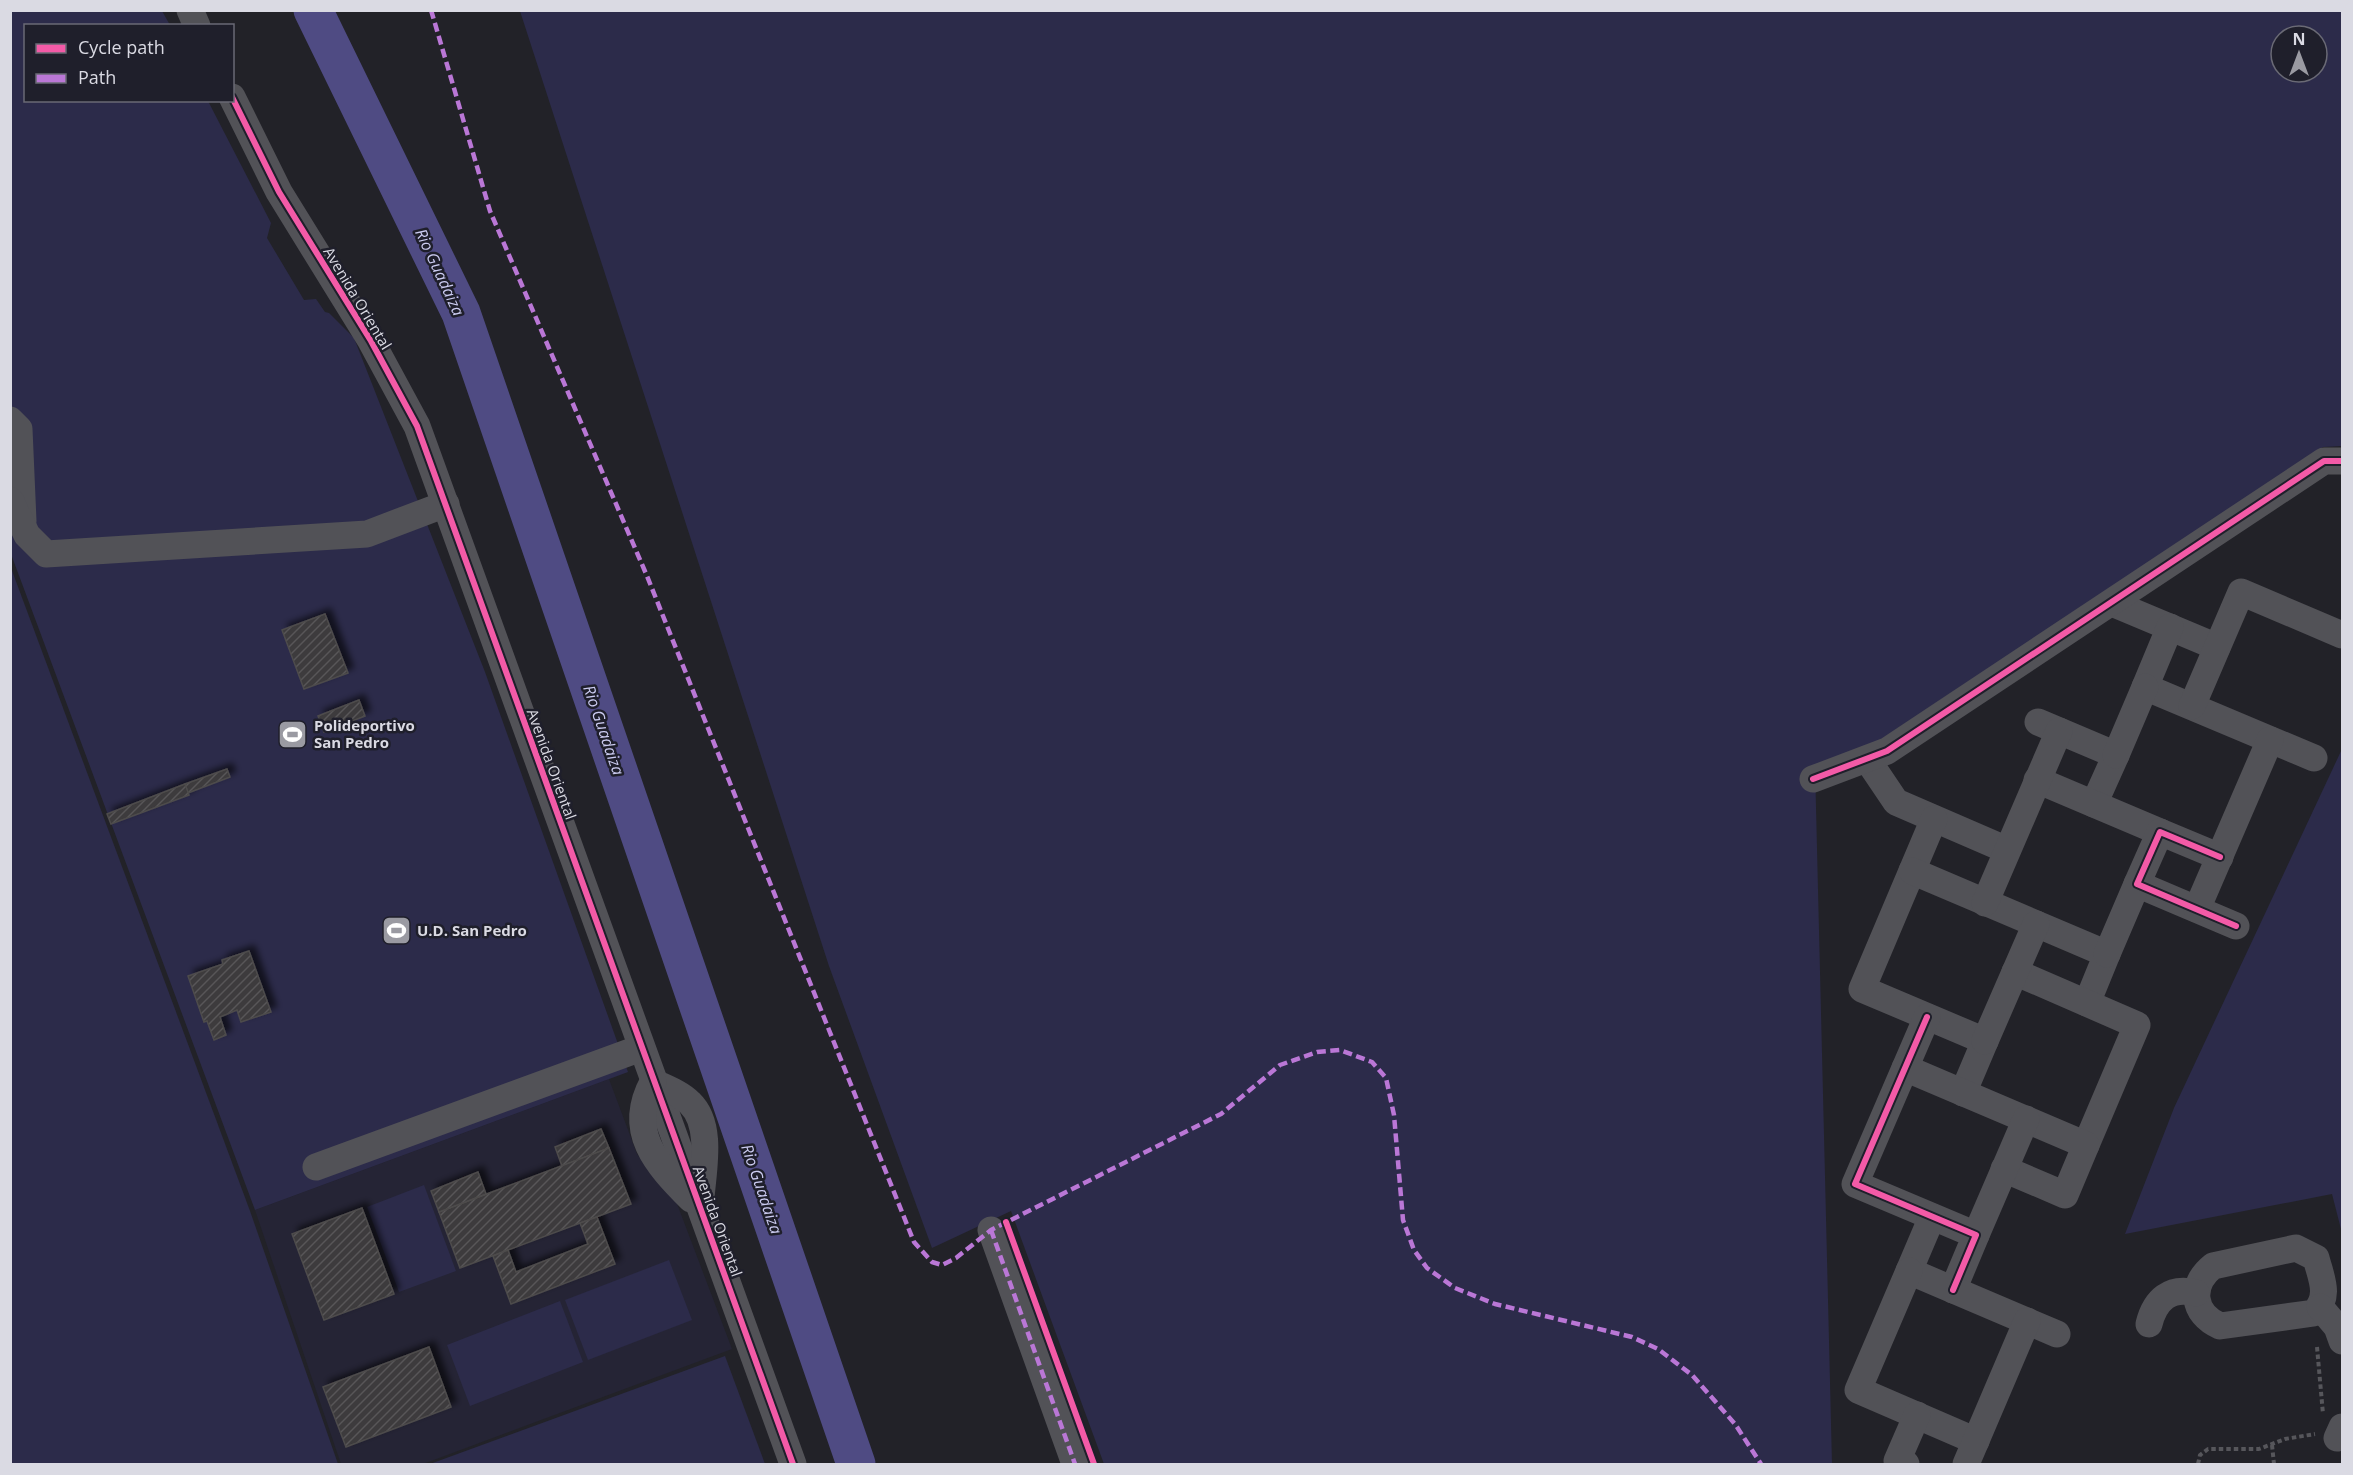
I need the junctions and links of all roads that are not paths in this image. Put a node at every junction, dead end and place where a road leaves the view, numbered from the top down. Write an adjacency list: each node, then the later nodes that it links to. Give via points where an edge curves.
1 (190, 10): 2 (street)
2 (196, 24)
3 (234, 101): 6 (street, Avenida Oriental, via 279,192 371,340 417,426)
4 (10, 420): 7 (street, via 19,429)
5 (2343, 461): 8 (street, via 2324,461)
6 (446, 504): 7 (street, via 367,534 46,554 35,546); 36 (street, Avenida Oriental)
7 (17, 511)
8 (2112, 603): 9 (street); 17 (street, via 1887,751)
9 (2170, 627): 11 (street); 12 (street)
10 (2343, 635): 11 (street, via 2241,592)
11 (2217, 647): 13 (street)
12 (2145, 687): 13 (street); 15 (street)
13 (2192, 706): 14 (street)
14 (2270, 740): 16 (street); 24 (street)
15 (2116, 755): 19 (street, via 2048,726); 20 (street)
16 (2314, 758)
17 (1867, 759): 18 (street); 21 (street, via 1896,802)
18 (1813, 779)
19 (2037, 780): 20 (street); 23 (street)
20 (2094, 804): 22 (street)
21 (1934, 819): 23 (street); 25 (street)
22 (2160, 832): 24 (street); 26 (street)
23 (2007, 850): 27 (street)
24 (2220, 857): 28 (street)
25 (1912, 871): 27 (street); 34 (street, via 1862,988)
26 (2137, 884): 28 (street); 31 (street)
27 (1985, 903): 29 (street)
28 (2197, 909): 30 (street)
29 (2036, 924): 31 (street); 32 (street)
30 (2236, 926)
31 (2107, 954): 33 (street)
32 (2015, 972): 33 (street); 35 (street)
33 (2086, 1003): 40 (street, via 2137,1024)
34 (1927, 1017): 35 (street); 37 (street)
35 (1985, 1041): 38 (street)
36 (641, 1048): 41 (street); 56 (street, Avenida Oriental)
37 (1905, 1068): 38 (street); 43 (street, via 1855,1184)
38 (1963, 1093): 39 (street)
39 (2026, 1119): 40 (street); 42 (street)
40 (2086, 1145): 42 (street, via 2065,1195)
41 (316, 1167)
42 (2004, 1169): 45 (street)
43 (1932, 1217): 45 (street); 46 (street)
44 (991, 1230): 57 (street)
45 (1976, 1235): 47 (street)
46 (1909, 1271): 47 (street); 54 (street, via 1858,1390)
47 (1953, 1290): 50 (street)
48 (2196, 1293): 49 (street, via 2202,1314 2220,1326); 49 (street, via 2204,1273 2213,1266 2296,1248 2316,1258 2325,1290); 51 (street, via 2168,1294 2153,1310)
49 (2317, 1310): 53 (street, via 2337,1327)
50 (2027, 1321): 52 (street); 55 (street)
51 (2150, 1324)
52 (2057, 1334)
53 (2343, 1341)
54 (1917, 1415): 55 (street); 58 (street, via 1898,1461)
55 (1971, 1452)
56 (793, 1464)
57 (1075, 1464)
58 (1906, 1464)

